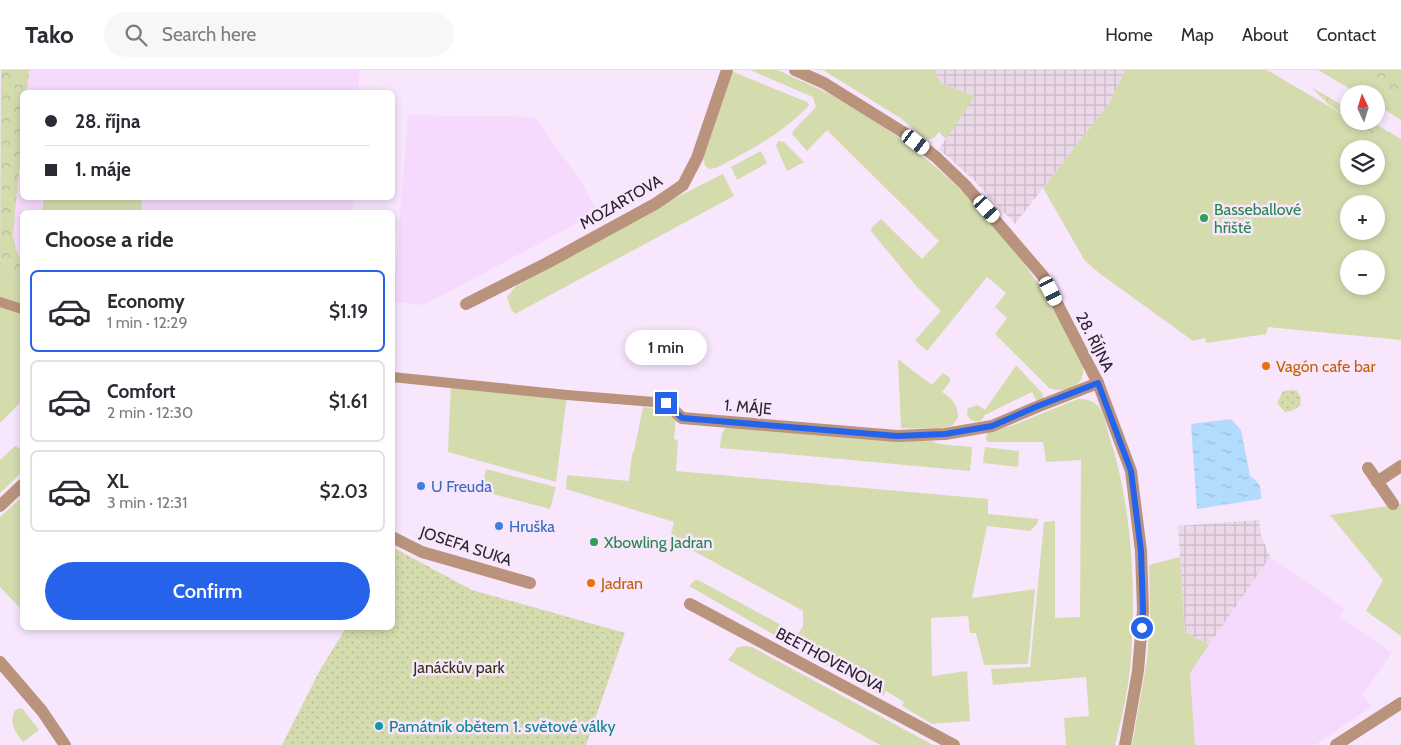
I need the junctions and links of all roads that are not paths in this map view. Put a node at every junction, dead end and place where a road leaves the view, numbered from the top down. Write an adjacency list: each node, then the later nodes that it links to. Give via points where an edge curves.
1 (727, 70): 4 (street, MOZARTOVA, via 697,158 683,185 657,203)
2 (795, 70): 7 (street, 28. ŘÍJNA, via 824,83 906,134 965,185 1043,276)
3 (0, 302): 5 (street)
4 (466, 304)
5 (20, 308)
6 (395, 377): 8 (street, 1. MÁJE)
7 (1098, 383): 8 (street, 1. MÁJE, via 992,426 945,434 897,436 682,418); 22 (street, 28. ŘÍJNA, via 1131,471 1140,544 1143,610 1138,671)
8 (666, 403)
9 (1401, 466): 11 (street)
10 (1368, 468): 11 (street)
11 (1378, 482): 13 (street)
12 (20, 486): 14 (street)
13 (1393, 504)
14 (0, 506)
15 (395, 538): 16 (street, JOSEFA SUKA, via 422,552)
16 (530, 583)
17 (690, 604): 21 (street, BEETHOVENOVA)
18 (0, 662): 20 (street)
19 (1401, 703): 23 (street)
20 (66, 745)
21 (954, 745)
22 (1125, 745)
23 (1336, 745)

